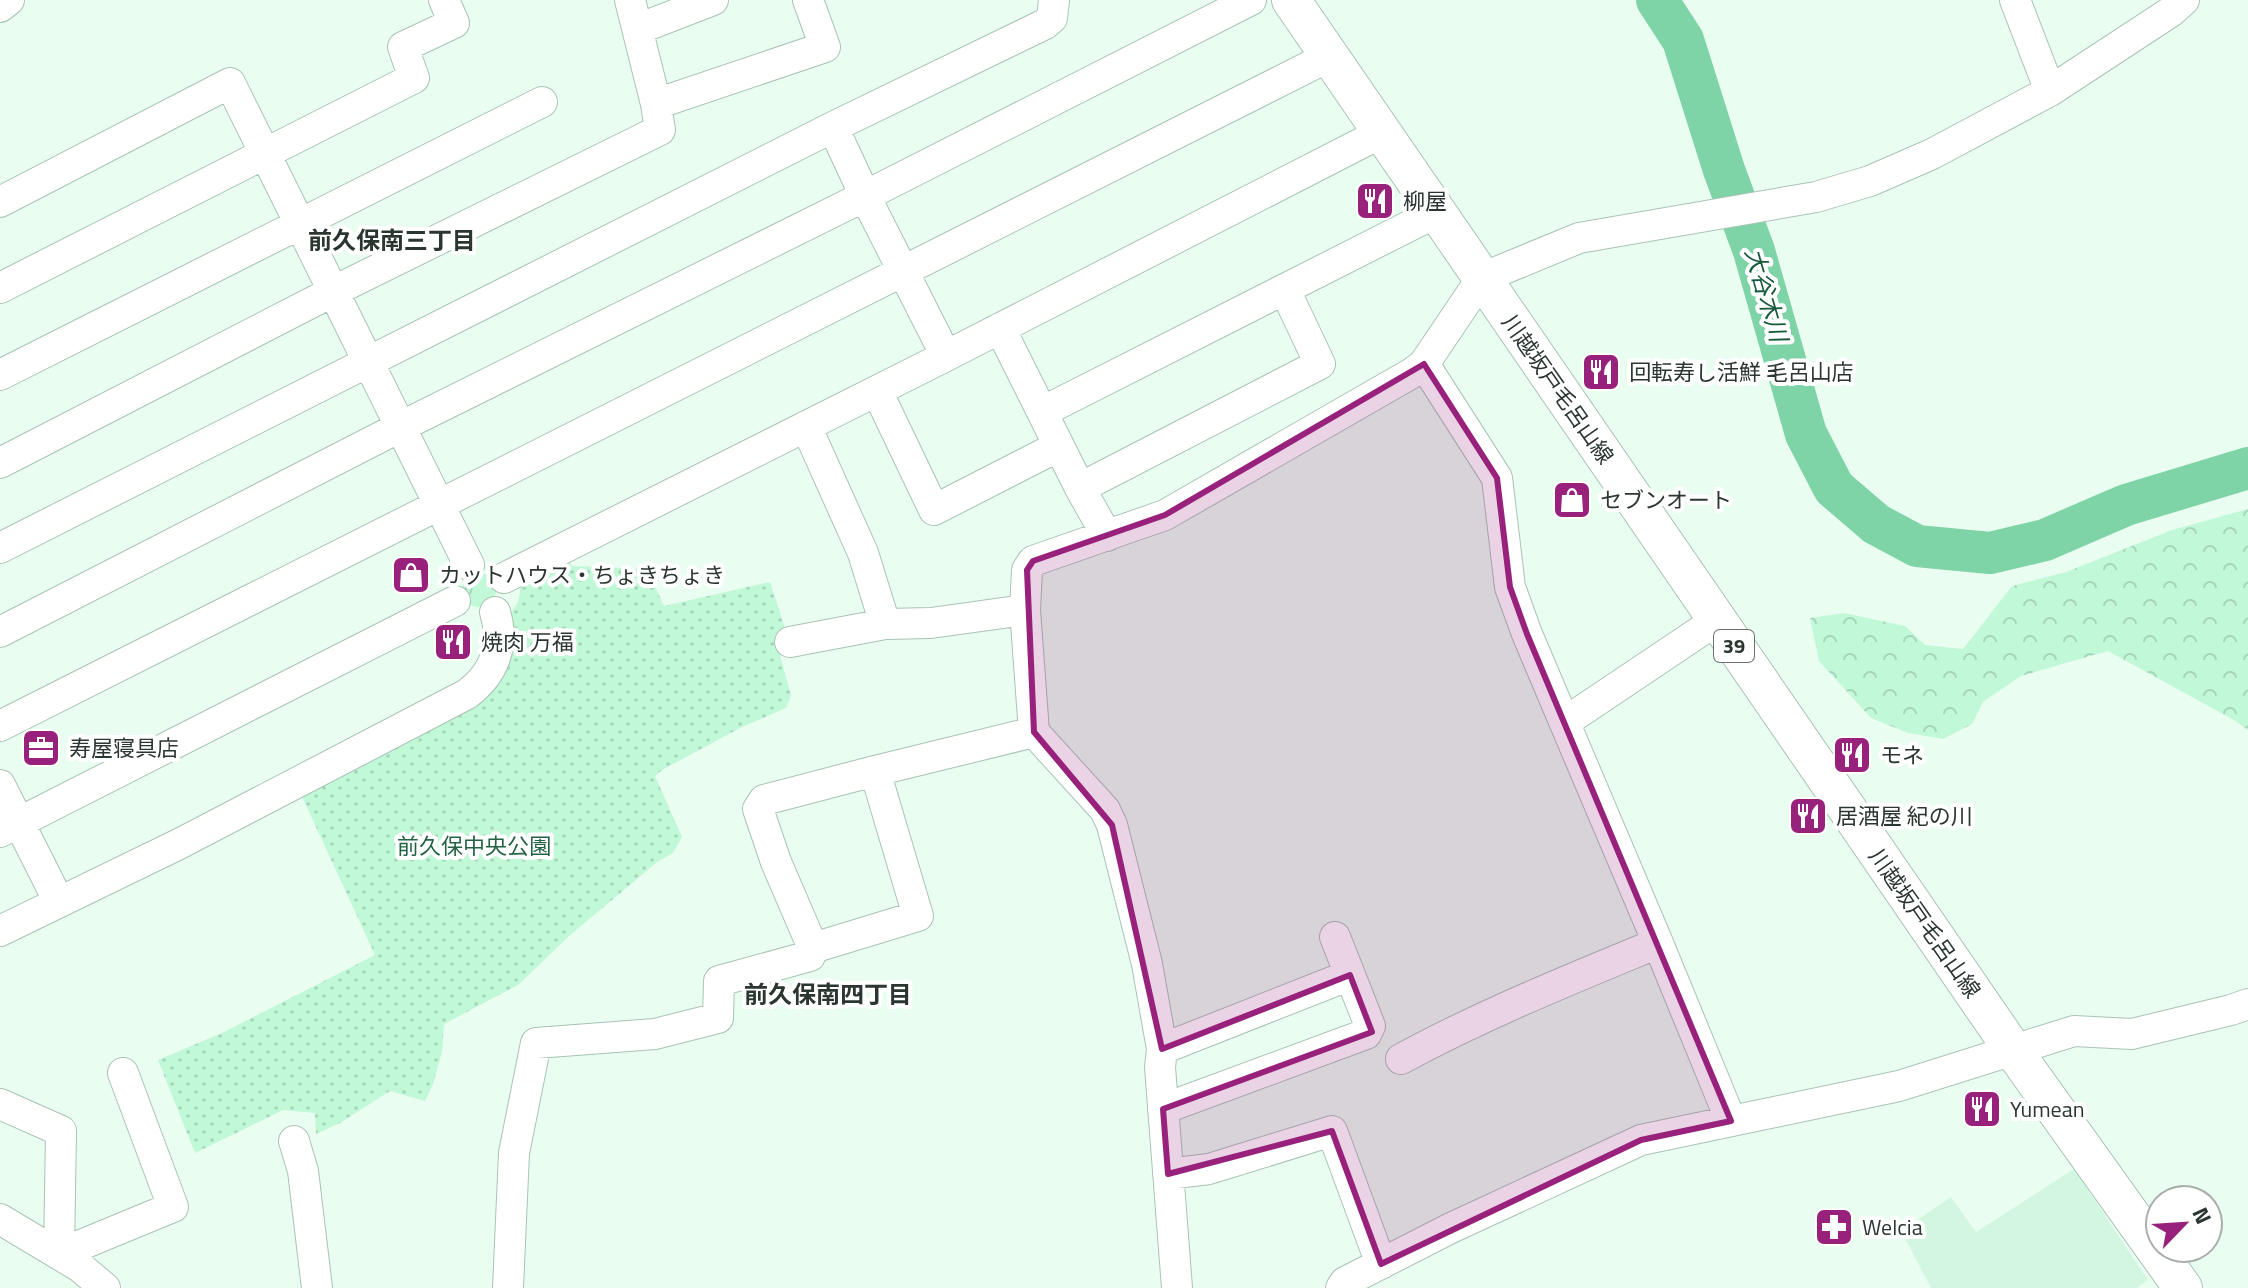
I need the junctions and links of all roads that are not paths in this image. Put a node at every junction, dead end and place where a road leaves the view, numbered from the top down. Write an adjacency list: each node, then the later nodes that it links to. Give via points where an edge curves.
1 (9, 0): 11 (street)
2 (444, 0): 19 (street, via 454,23 403,47 414,78)
3 (630, 0): 12 (street)
4 (713, 0): 12 (street)
5 (808, 0): 16 (street, via 825,47)
6 (1054, 0): 17 (street, via 1052,18 1045,24)
7 (1251, 0): 20 (street)
8 (1291, 0): 13 (main road, 川越坂戸毛呂山線 / 39)
9 (2015, 0): 14 (street)
10 (2184, 0): 14 (street)
11 (0, 7)
12 (638, 29): 16 (street)
13 (1330, 56): 18 (main road, 川越坂戸毛呂山線 / 39); 24 (street)
14 (2050, 91): 25 (street, via 1870,181 1816,197 1579,238)
15 (542, 102): 23 (street)
16 (656, 104): 28 (street, via 660,130)
17 (833, 127): 20 (street); 31 (street)
18 (1381, 133): 22 (main road, 川越坂戸毛呂山線 / 39); 29 (street)
19 (266, 154): 21 (street, via 230,83); 23 (street); 26 (street)
20 (865, 196): 24 (street); 37 (street)
21 (0, 202)
22 (1437, 212): 25 (main road, 川越坂戸毛呂山線 / 39); 27 (street)
23 (301, 223): 28 (street); 33 (street)
24 (904, 272): 30 (street); 41 (street)
25 (1482, 278): 32 (street); 49 (main road, 川越坂戸毛呂山線 / 39)
26 (0, 288)
27 (1285, 290): 35 (street); 40 (street, via 1320,364)
28 (334, 291): 31 (street); 39 (street)
29 (1000, 328): 30 (street); 35 (street)
30 (946, 356): 34 (street)
31 (368, 362): 37 (street); 43 (street)
32 (1424, 364): 42 (street, via 1165,515); 53 (street, via 1497,478 1510,587)
33 (0, 375)
34 (877, 391): 36 (street); 38 (street, via 934,510)
35 (1042, 412): 38 (street)
36 (806, 426): 45 (street); 50 (street, via 863,553)
37 (400, 427): 41 (street); 51 (street)
38 (1059, 446): 40 (street)
39 (0, 463)
40 (1080, 488): 42 (street)
41 (438, 506): 44 (street); 54 (street)
42 (1107, 536): 47 (street, via 1033,561 1027,570)
43 (0, 548)
44 (469, 565): 45 (street, via 490,565); 46 (street, via 453,583)
45 (504, 578): 48 (street, via 506,599)
46 (455, 601): 48 (street, via 475,617); 58 (street)
47 (1025, 610): 50 (street); 55 (street)
48 (495, 612): 59 (street, via 500,643 494,661 467,694)
49 (1717, 620): 53 (street); 67 (main road, 川越坂戸毛呂山線 / 39)
50 (885, 624): 52 (street)
51 (0, 632)
52 (790, 642)
53 (1565, 722): 62 (street)
54 (0, 726)
55 (1034, 732): 56 (street); 66 (street, via 1105,810 1112,825)
56 (875, 771): 63 (street, via 918,916); 63 (street, via 764,800 758,809)
57 (0, 785): 58 (street)
58 (9, 827): 59 (street)
59 (59, 902): 60 (street)
60 (0, 931)
61 (1335, 937): 64 (street)
62 (1658, 943): 68 (street, via 1510,1004); 72 (street)
63 (813, 948): 80 (street, via 810,956 719,981 718,1018 655,1034 536,1043 514,1153)
64 (1350, 975): 66 (street); 71 (street, via 1370,1026 1366,1034)
65 (2248, 1004): 67 (street, via 2132,1034 2074,1031)
66 (1162, 1049): 71 (street)
67 (2013, 1050): 72 (street, via 1899,1086); 83 (main road, 川越坂戸毛呂山線 / 39)
68 (1401, 1059)
69 (123, 1073): 76 (street, via 173,1207)
70 (0, 1104): 76 (street, via 61,1131)
71 (1163, 1109): 74 (street)
72 (1731, 1121): 77 (street, via 1641,1140)
73 (294, 1141): 79 (street, via 303,1171)
74 (1168, 1174): 77 (street, via 1209,1169 1332,1131); 81 (street)
75 (0, 1219): 76 (street)
76 (59, 1254): 78 (street)
77 (1381, 1264): 82 (street)
78 (105, 1288)
79 (317, 1288)
80 (508, 1288)
81 (1177, 1288)
82 (1341, 1288)
83 (2183, 1288)

